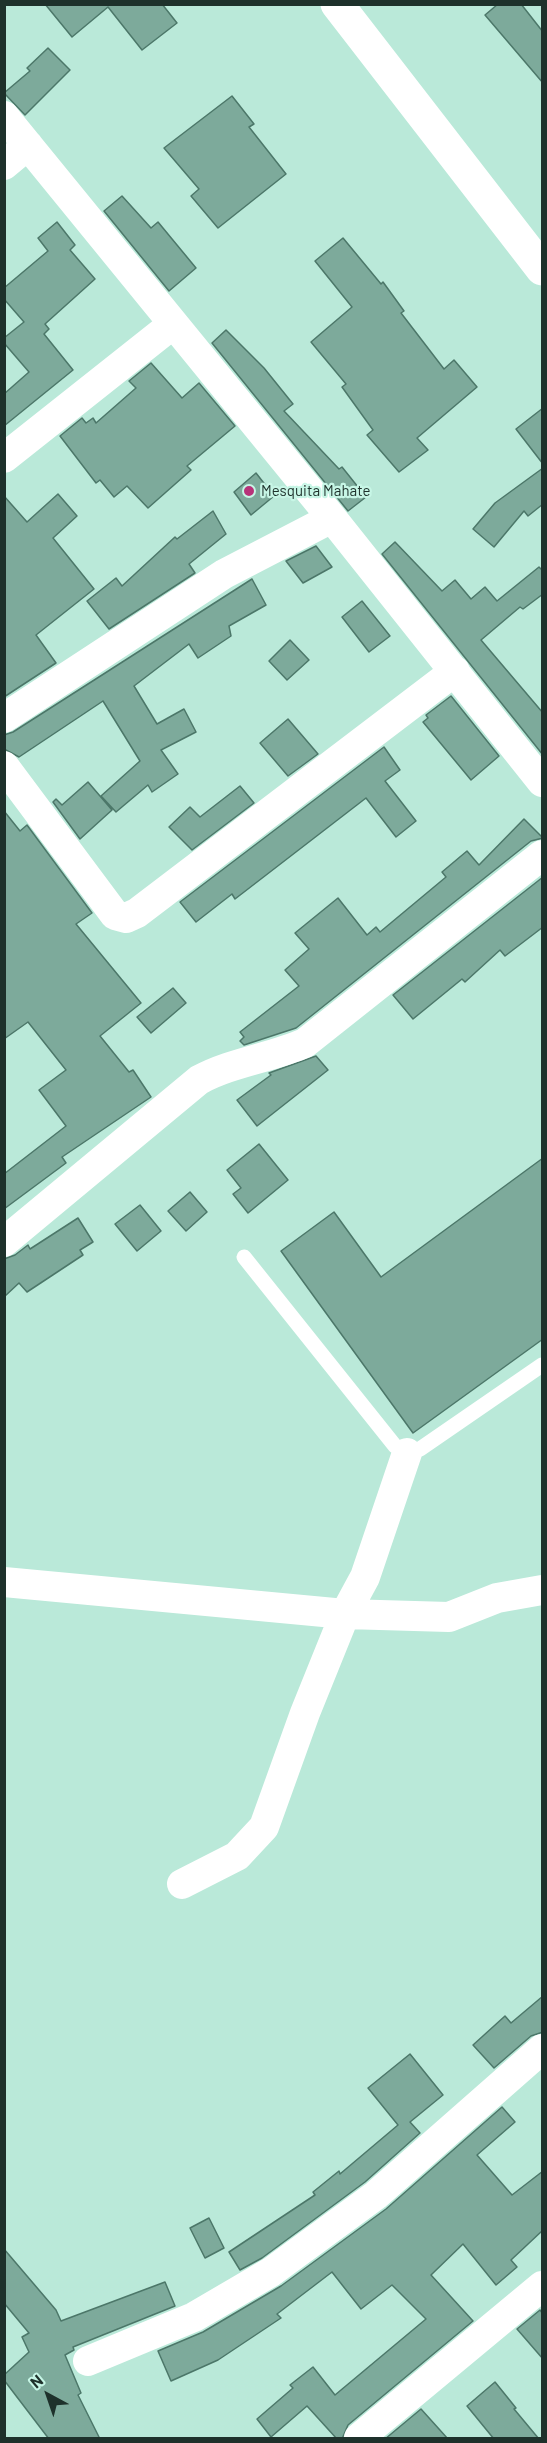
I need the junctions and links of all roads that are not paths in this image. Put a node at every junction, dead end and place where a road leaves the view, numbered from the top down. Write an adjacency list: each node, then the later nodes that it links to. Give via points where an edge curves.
1 (337, 4): 5 (highway)
2 (4, 116): 3 (street)
3 (28, 145): 4 (street); 6 (street)
4 (4, 165)
5 (543, 269)
6 (173, 324): 7 (street); 8 (street)
7 (4, 458)
8 (332, 518): 9 (street); 10 (street, via 224,574)
9 (455, 671): 11 (street, via 126,918 115,915); 12 (street)
10 (4, 718)
11 (4, 766)
12 (543, 782)
13 (543, 855): 14 (street, via 305,1043 199,1080)
14 (4, 1242)
15 (244, 1257): 17 (lane, via 395,1446)
16 (543, 1365): 17 (lane, via 420,1449)
17 (407, 1453): 20 (street, via 365,1577)
18 (4, 1582): 20 (street)
19 (543, 1590): 20 (street, via 497,1598 449,1617)
20 (345, 1614): 21 (street, via 264,1827 237,1856)
21 (182, 1884)
22 (543, 2049): 24 (street, via 376,2195 271,2272 194,2317)
23 (543, 2286): 25 (street)
24 (88, 2361)
25 (359, 2439)

